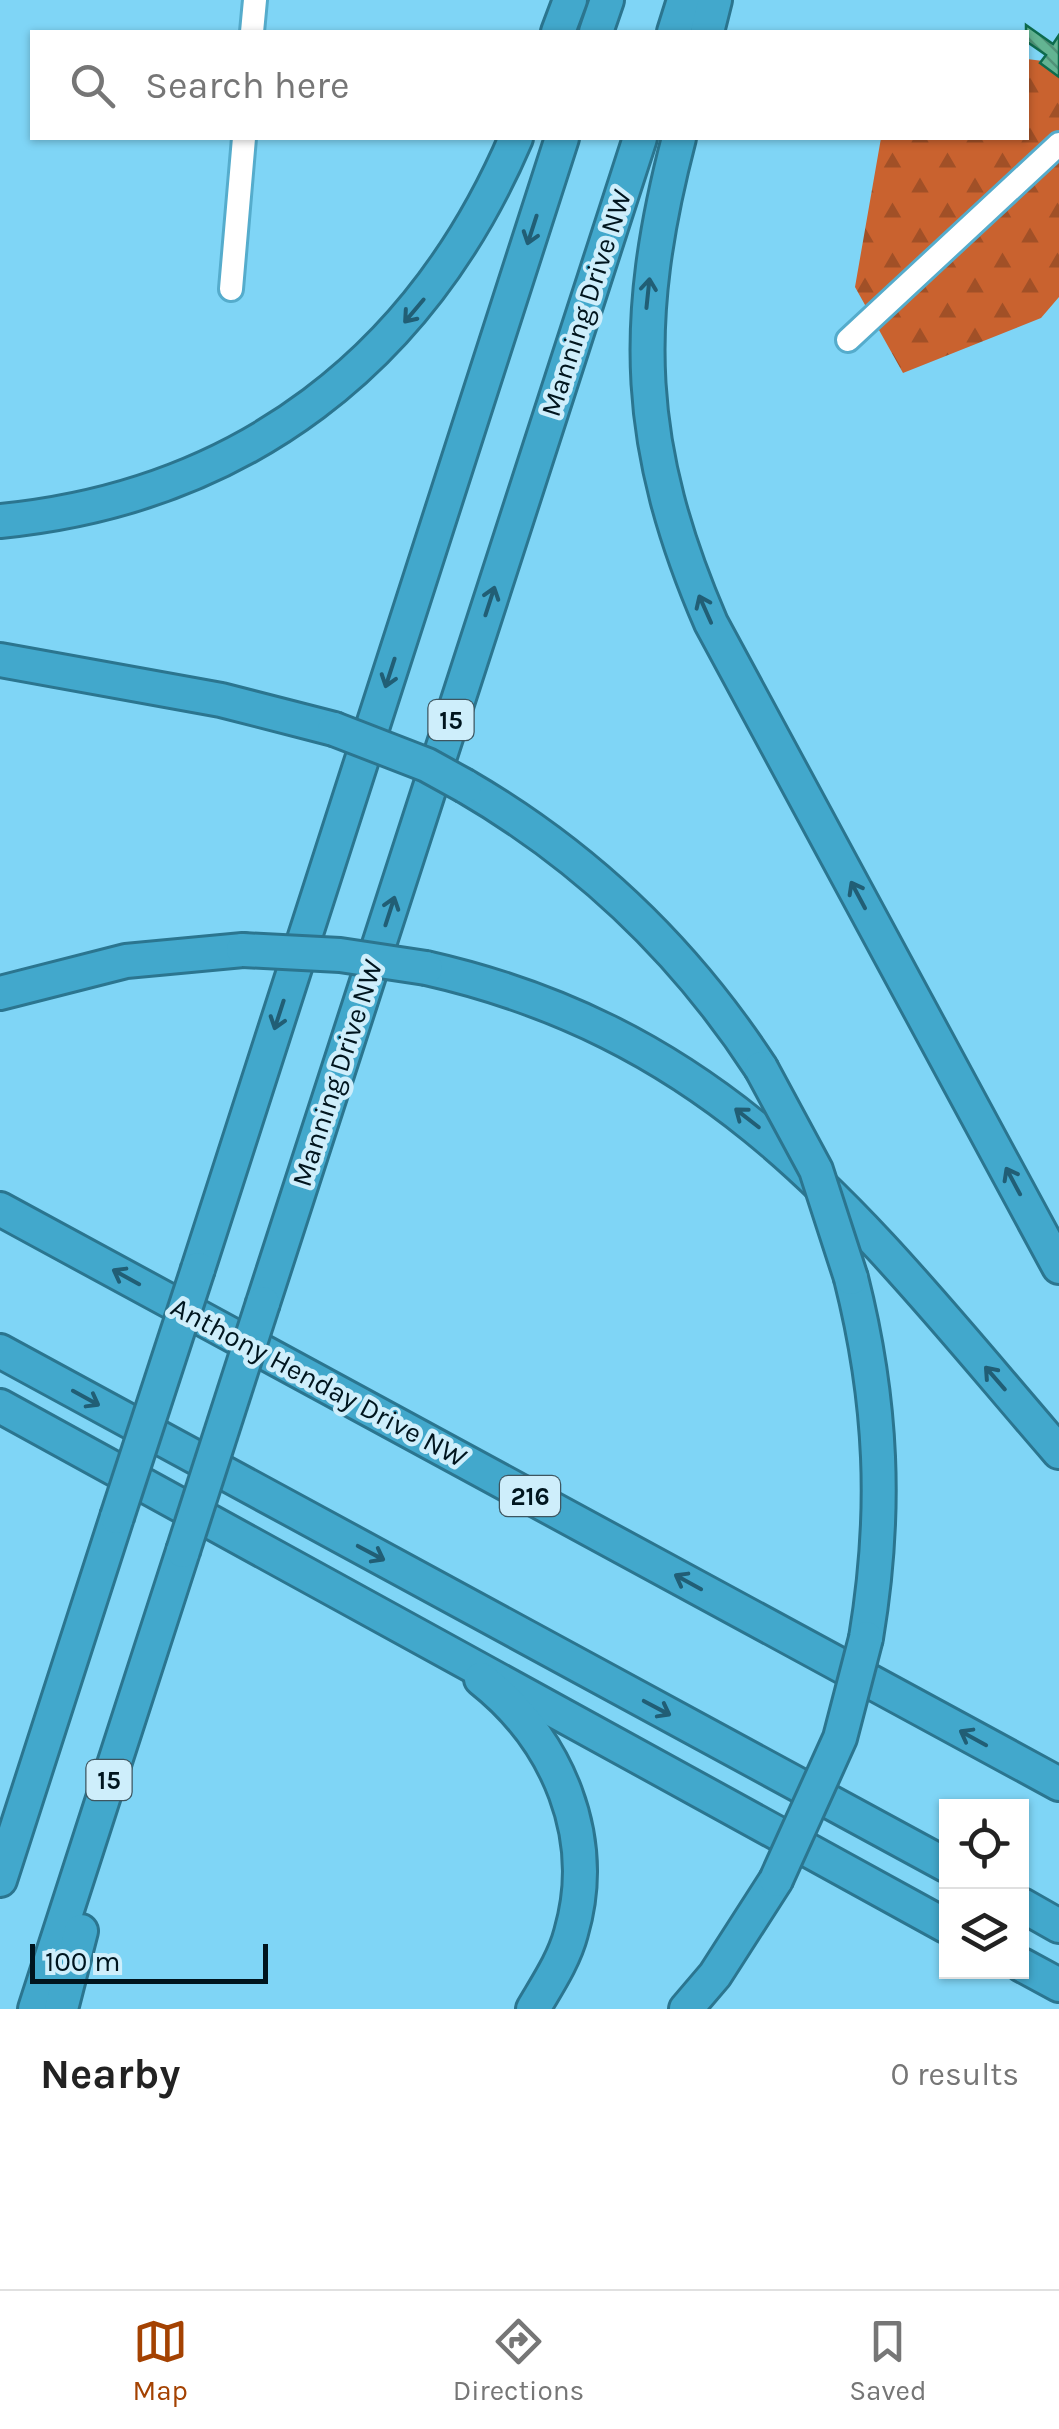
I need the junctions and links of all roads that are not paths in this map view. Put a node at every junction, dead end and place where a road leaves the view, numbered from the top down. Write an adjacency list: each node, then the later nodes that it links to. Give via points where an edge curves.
1 (255, 0): 6 (street)
2 (570, 0): 7 (highway)
3 (607, 0): 8 (highway)
4 (684, 0): 9 (highway)
5 (716, 0): 10 (highway)
6 (252, 30)
7 (559, 30)
8 (597, 30)
9 (675, 30)
10 (708, 30)
11 (244, 140): 17 (street)
12 (515, 140): 19 (highway, one-way to 19, via 483,211 436,284 374,352 304,412 179,480 93,507)
13 (561, 140): 28 (highway, one-way to 28, bridge)
14 (639, 140): 29 (highway, Manning Drive NW / 15, one-way to 14, bridge)
15 (678, 140): 23 (highway, one-way to 15, via 712,623 671,523 654,445 646,320 658,222)
16 (1059, 144): 18 (street)
17 (231, 289)
18 (848, 340)
19 (0, 522)
20 (0, 660): 42 (highway, bridge, via 221,700 334,729 427,764 465,786 607,884 680,958 761,1068 816,1170 873,1370 880,1511 866,1638 840,1738 776,1880)
21 (0, 994): 26 (highway, one-way to 21, bridge, via 850,1213 786,1150 730,1104 581,1018 426,968 243,950 126,960)
22 (0, 1208): 30 (highway, Anthony Henday Drive NW / 216, one-way to 22)
23 (1059, 1267)
24 (0, 1351): 32 (highway, one-way to 32)
25 (0, 1406): 27 (highway)
26 (1059, 1452)
27 (408, 1627): 35 (highway); 41 (highway, via 486,1682 522,1720 559,1773 571,1806 579,1842 577,1908 570,1937)
28 (66, 1675): 31 (highway); 33 (highway)
29 (124, 1734): 39 (highway, Manning Drive NW / 15); 40 (highway)
30 (1059, 1784)
31 (0, 1820)
32 (939, 1861)
33 (0, 1880)
34 (1029, 1910): 36 (highway)
35 (939, 1922)
36 (1059, 1926)
37 (1029, 1969): 38 (highway)
38 (1059, 1985)
39 (34, 2009)
40 (61, 2009)
41 (533, 2009)
42 (686, 2009)

